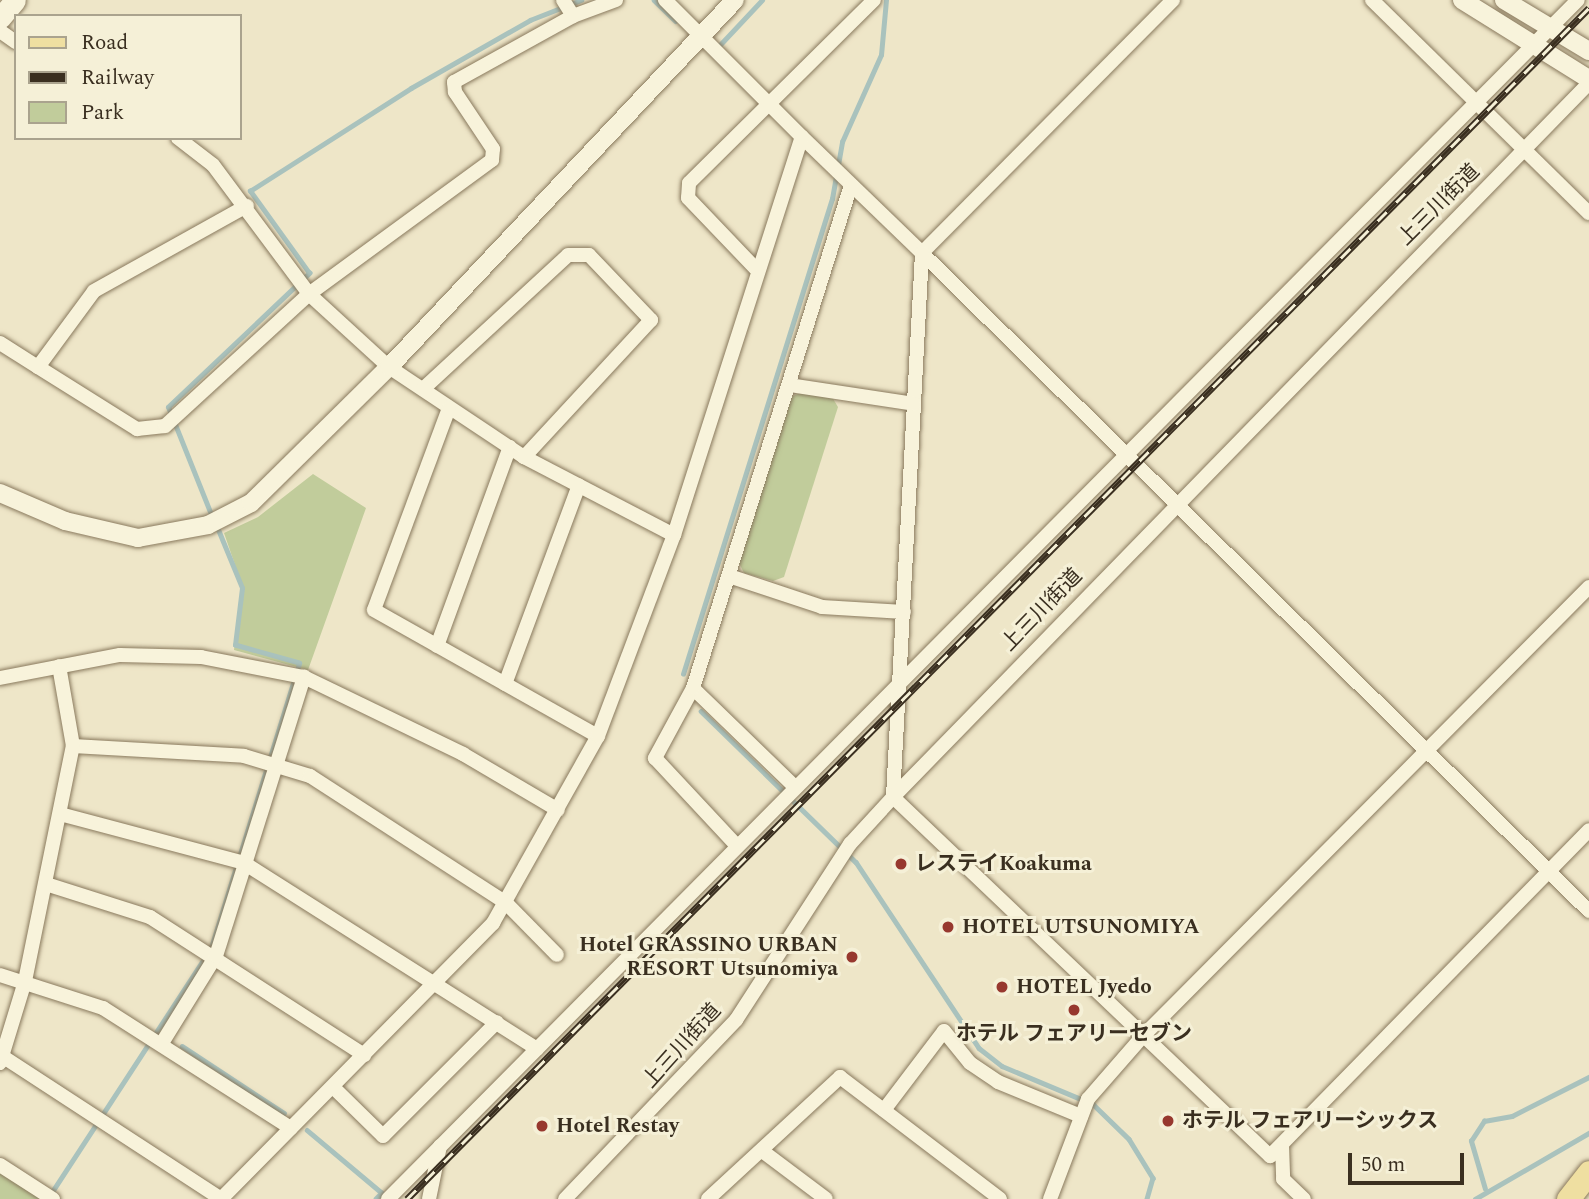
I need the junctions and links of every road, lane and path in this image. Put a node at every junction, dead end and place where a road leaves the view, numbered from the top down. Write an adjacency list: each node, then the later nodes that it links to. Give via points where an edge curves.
1 (15, 0): 13 (main road)
2 (563, 0): 12 (street)
3 (616, 0): 12 (street)
4 (665, 0): 15 (street)
5 (735, 0): 15 (street)
6 (873, 0): 20 (street)
7 (1173, 0): 27 (street)
8 (1373, 0): 19 (street)
9 (1462, 0): 16 (street)
10 (1504, 0): 14 (street)
11 (1578, 0): 14 (street)
12 (573, 16): 29 (street, via 454,82 454,92 493,149 492,160)
13 (0, 19)
14 (1550, 28): 16 (street); 17 (street)
15 (703, 35): 20 (street); 31 (street)
16 (1534, 45): 18 (street); 19 (street)
17 (1589, 51)
18 (1589, 81): 23 (street, 上三川街道)
19 (1478, 103): 23 (street); 38 (street)
20 (770, 104): 21 (street); 28 (street, via 688,191 688,198)
21 (802, 137): 24 (street); 28 (street)
22 (181, 140): 25 (street, via 214,165)
23 (1524, 149): 26 (street); 42 (street, 上三川街道)
24 (851, 185): 27 (street); 33 (street)
25 (247, 206): 29 (street); 32 (street, via 94,290)
26 (1589, 213)
27 (922, 253): 35 (street); 38 (street)
28 (755, 268): 43 (street)
29 (309, 294): 31 (street); 32 (street, via 165,426 137,429)
30 (0, 343): 32 (street)
31 (389, 367): 34 (street); 41 (street, via 279,481 208,525 138,538 65,522)
32 (38, 368)
33 (789, 386): 35 (street); 44 (street)
34 (423, 389): 36 (street); 39 (street, via 568,255 589,255 651,320)
35 (914, 404): 46 (street)
36 (449, 408): 37 (street); 47 (street, via 374,610)
37 (510, 447): 39 (street); 47 (street)
38 (1126, 456): 42 (street); 51 (street)
39 (524, 457): 40 (street)
40 (579, 485): 43 (street); 52 (street)
41 (2, 498)
42 (1173, 502): 56 (street); 59 (street, 上三川街道)
43 (674, 535): 54 (street)
44 (729, 576): 46 (street, via 822,607); 53 (street)
45 (1589, 587): 56 (street)
46 (904, 612): 51 (street)
47 (437, 646): 52 (street)
48 (59, 666): 49 (street, via 120,655 201,657); 50 (street); 55 (street)
49 (304, 677): 57 (street); 60 (street, via 463,754)
50 (0, 678)
51 (901, 681): 58 (street); 59 (street)
52 (505, 684): 54 (street)
53 (692, 688): 58 (street); 63 (street, via 655,758)
54 (598, 736): 60 (street)
55 (73, 746): 57 (street, via 244,756); 61 (street)
56 (1426, 751): 65 (street); 75 (street)
57 (275, 765): 64 (street); 67 (street, via 310,776)
58 (795, 787): 63 (street)
59 (893, 797): 75 (street); 93 (street, 上三川街道, via 850,844 736,1020)
60 (558, 810): 67 (street)
61 (60, 814): 64 (street); 66 (street)
62 (1589, 830): 65 (street)
63 (737, 846): 77 (street)
64 (244, 863): 70 (street); 73 (street)
65 (1549, 872): 68 (street); 84 (street)
66 (46, 884): 70 (street, via 150,917); 72 (street)
67 (505, 902): 69 (street); 73 (street)
68 (1589, 911)
69 (556, 955)
70 (216, 956): 76 (street); 78 (street)
71 (0, 975): 72 (street)
72 (25, 981): 76 (street, via 103,1009); 79 (street)
73 (438, 982): 74 (street); 78 (street)
74 (497, 1022): 77 (street); 80 (street, via 383,1136)
75 (1143, 1036): 82 (street, via 1088,1099); 84 (street, via 1270,1156)
76 (162, 1043): 83 (street)
77 (537, 1049): 85 (street)
78 (364, 1055): 80 (street)
79 (1, 1059): 90 (street)
80 (333, 1087): 83 (street)
81 (884, 1110): 82 (street, via 944,1031 970,1063 998,1082); 86 (street, via 840,1077); 96 (street)
82 (1081, 1116): 97 (street)
83 (292, 1128): 90 (street)
84 (1283, 1144): 98 (street, via 1283,1179)
85 (440, 1146): 91 (street); 92 (street)
86 (765, 1153): 94 (street); 95 (street)
87 (0, 1165): 89 (street)
88 (1589, 1172): 99 (main road)
89 (53, 1199)
90 (221, 1199)
91 (387, 1199)
92 (429, 1199)
93 (565, 1199)
94 (708, 1199)
95 (826, 1199)
96 (1000, 1199)
97 (1050, 1199)
98 (1304, 1199)
99 (1568, 1199)

